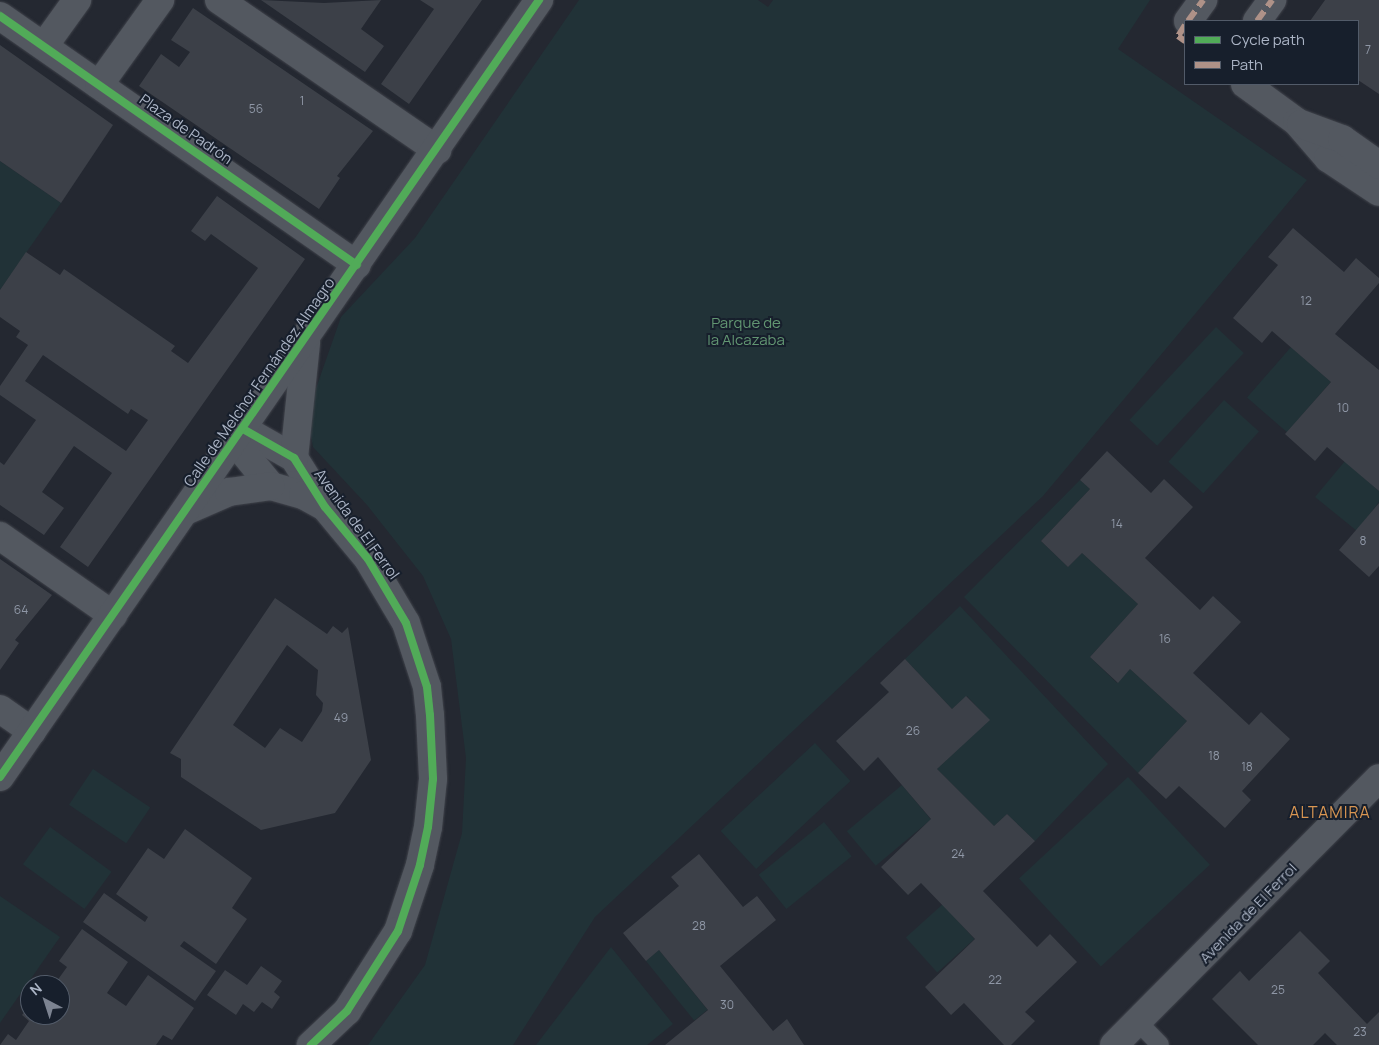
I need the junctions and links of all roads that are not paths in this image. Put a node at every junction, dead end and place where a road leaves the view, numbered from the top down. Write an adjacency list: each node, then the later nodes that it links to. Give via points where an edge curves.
1 (77, 0): 12 (street)
2 (160, 0): 14 (street)
3 (219, 0): 16 (street)
4 (539, 0): 16 (street, Calle de Melchor Fernández Almagro)
5 (1202, 0): 8 (street)
6 (1272, 0): 9 (street)
7 (0, 16): 12 (street, Plaza de Padrón)
8 (1189, 20)
9 (1258, 20)
10 (1184, 27): 11 (street, via 1178,36)
11 (1184, 40)
12 (44, 46): 14 (street, Plaza de Padrón)
13 (1246, 85): 15 (street)
14 (100, 86): 19 (street, Plaza de Padrón)
15 (1297, 122): 17 (street, via 1342,139); 18 (street, via 1328,158)
16 (437, 150): 19 (street, Calle de Melchor Fernández Almagro)
17 (1379, 166)
18 (1379, 192)
19 (357, 265): 20 (street, Calle de Melchor Fernández Almagro)
20 (308, 333): 21 (street, Calle de Melchor Fernández Almagro); 22 (street, via 299,385)
21 (239, 435): 22 (street, Avenida de El Ferrol); 23 (street); 25 (street, Calle de Melchor Fernández Almagro)
22 (294, 458): 24 (street, Avenida de El Ferrol)
23 (271, 486): 24 (street, Avenida de El Ferrol, via 303,495); 25 (street, Avenida de El Ferrol, via 229,492)
24 (325, 507): 33 (street, Avenida de El Ferrol, via 368,558 406,623 427,687 433,779 420,865 398,931 347,1011)
25 (188, 510): 27 (street, Calle de Melchor Fernández Almagro)
26 (0, 536): 27 (street)
27 (113, 615): 29 (street, Calle de Melchor Fernández Almagro)
28 (0, 709): 29 (street)
29 (32, 731): 30 (street, Calle de Melchor Fernández Almagro)
30 (0, 777)
31 (1379, 778): 32 (street, Avenida de El Ferrol)
32 (1127, 1038): 34 (lane)
33 (310, 1045)
34 (1160, 1045)

